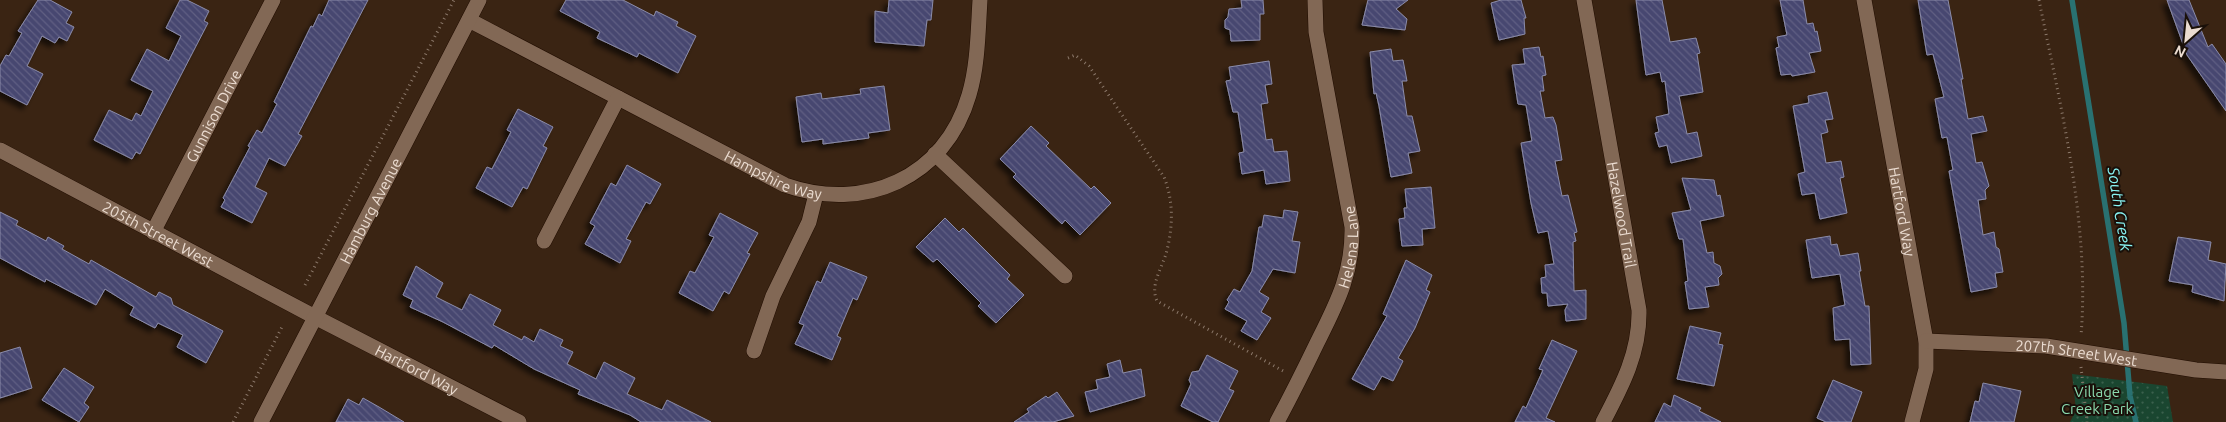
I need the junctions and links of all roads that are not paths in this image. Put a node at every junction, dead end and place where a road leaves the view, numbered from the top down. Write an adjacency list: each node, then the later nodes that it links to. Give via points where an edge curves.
1 (273, 0): 12 (street, Gunnison Drive)
2 (479, 0): 7 (street, Hamburg Avenue)
3 (980, 0): 10 (street, Hampshire Way, via 969,95 957,125)
4 (1315, 0): 21 (street, Helena Lane, via 1316,32 1353,240 1343,291)
5 (1584, 0): 22 (street, Hazelwood Trail, via 1639,310 1639,330 1630,368)
6 (1864, 0): 16 (street, Hartford Way)
7 (469, 20): 8 (street, Hampshire Way); 15 (street, Hamburg Avenue)
8 (618, 98): 11 (street, Hampshire Way, via 775,180); 13 (street)
9 (0, 150): 12 (street, 205th Street West)
10 (936, 154): 11 (street, Hampshire Way, via 904,179 873,192 842,196); 14 (street)
11 (816, 194): 17 (street, via 809,222 773,296)
12 (153, 232): 15 (street, 205th Street West)
13 (544, 241)
14 (1065, 276)
15 (315, 317): 19 (street, Hamburg Avenue); 20 (street, Hartford Way)
16 (1926, 341): 18 (street, 207th Street West, via 2046,346); 23 (street, Hartford Way, via 1926,369)
17 (754, 351)
18 (2226, 372)
19 (260, 422)
20 (519, 422)
21 (1277, 422)
22 (1603, 422)
23 (1912, 422)

